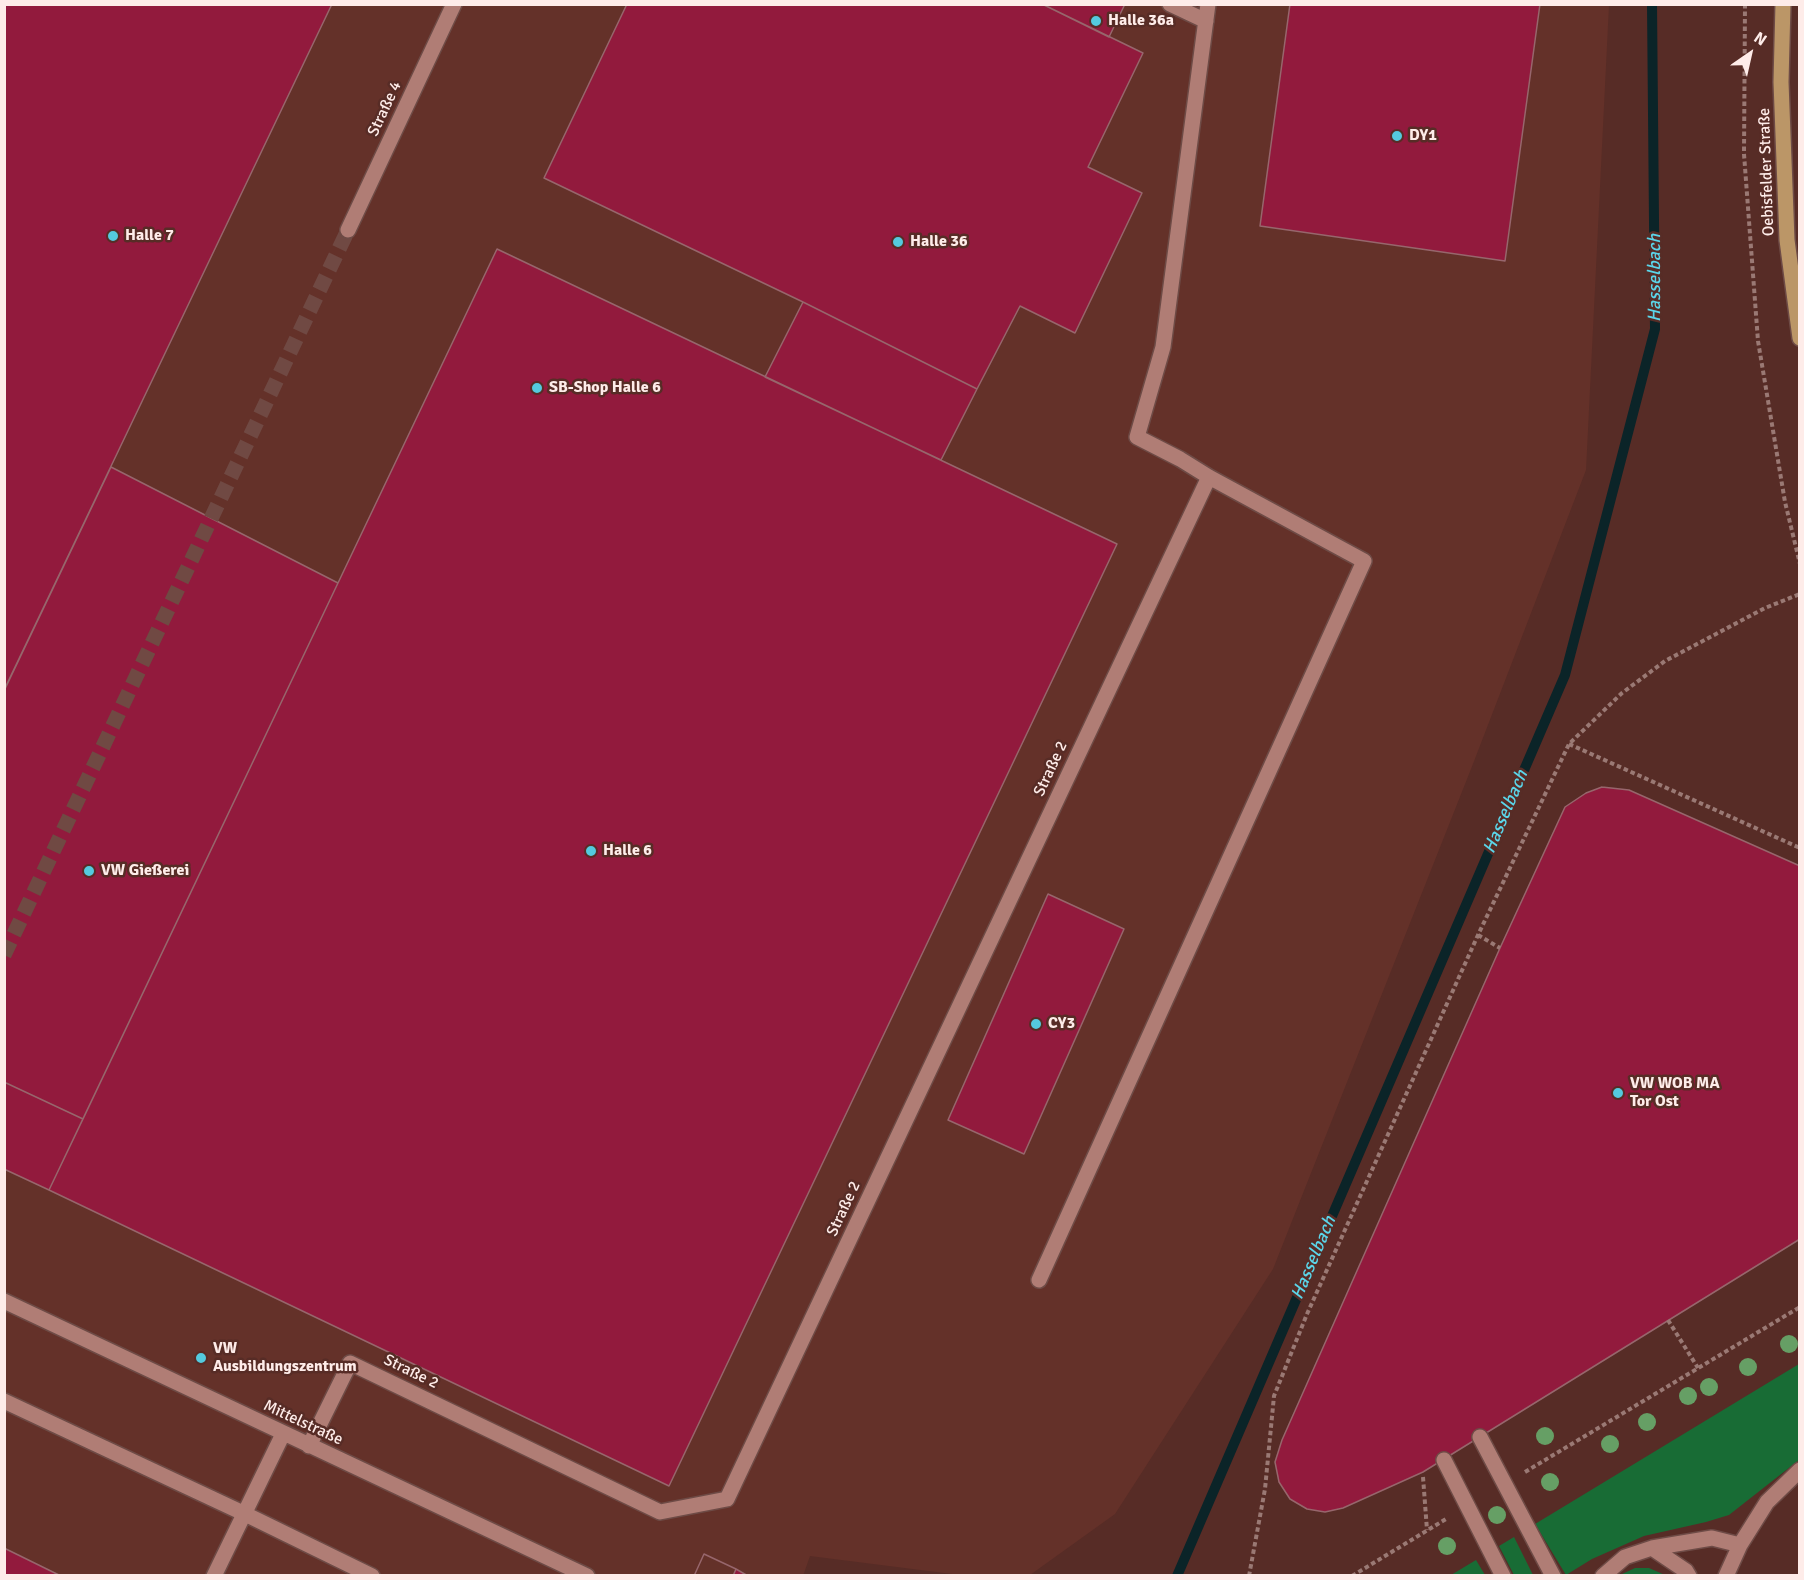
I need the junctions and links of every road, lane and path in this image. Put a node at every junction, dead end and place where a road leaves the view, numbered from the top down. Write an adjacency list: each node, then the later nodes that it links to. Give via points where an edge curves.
1 (454, 4): 7 (street, Straße 4)
2 (1170, 4): 6 (street)
3 (1208, 4): 6 (street)
4 (1745, 4): 10 (path, via 1743,154 1758,340 1785,502)
5 (1783, 4): 8 (main road, Oebisfelder Straße, via 1781,82 1787,240)
6 (1206, 21): 9 (street, via 1163,347 1137,437)
7 (348, 230)
8 (1800, 338)
9 (1209, 477): 16 (street, via 1364,561); 24 (street, Straße 2, via 727,1499 660,1512 350,1363)
10 (1800, 564)
11 (1800, 594): 12 (path, via 1765,608 1665,661 1622,693)
12 (1569, 744): 13 (path); 14 (path)
13 (1800, 848)
14 (1478, 935): 15 (path); 37 (path, via 1307,1314 1274,1396 1265,1490)
15 (1500, 948)
16 (1039, 1280)
17 (4, 1301): 22 (street, Mittelstraße)
18 (1800, 1307): 20 (path)
19 (1668, 1320): 20 (path)
20 (1698, 1368): 28 (path)
21 (4, 1401): 30 (street)
22 (283, 1434): 24 (street, Mittelstraße); 30 (street)
23 (1480, 1437): 28 (street)
24 (309, 1446): 36 (street, Mittelstraße)
25 (1444, 1460): 29 (street)
26 (1800, 1470): 32 (street, via 1767,1502)
27 (1423, 1472): 31 (path)
28 (1505, 1483): 40 (street)
29 (1467, 1507): 31 (path); 39 (street)
30 (243, 1513): 34 (street); 35 (street)
31 (1427, 1530): 38 (path)
32 (1740, 1545): 33 (street, via 1712,1538); 43 (street)
33 (1652, 1548): 41 (street, via 1625,1557); 42 (street)
34 (214, 1575)
35 (372, 1575)
36 (584, 1575)
37 (1249, 1575)
38 (1352, 1575)
39 (1503, 1575)
40 (1553, 1575)
41 (1603, 1575)
42 (1689, 1575)
43 (1726, 1575)

